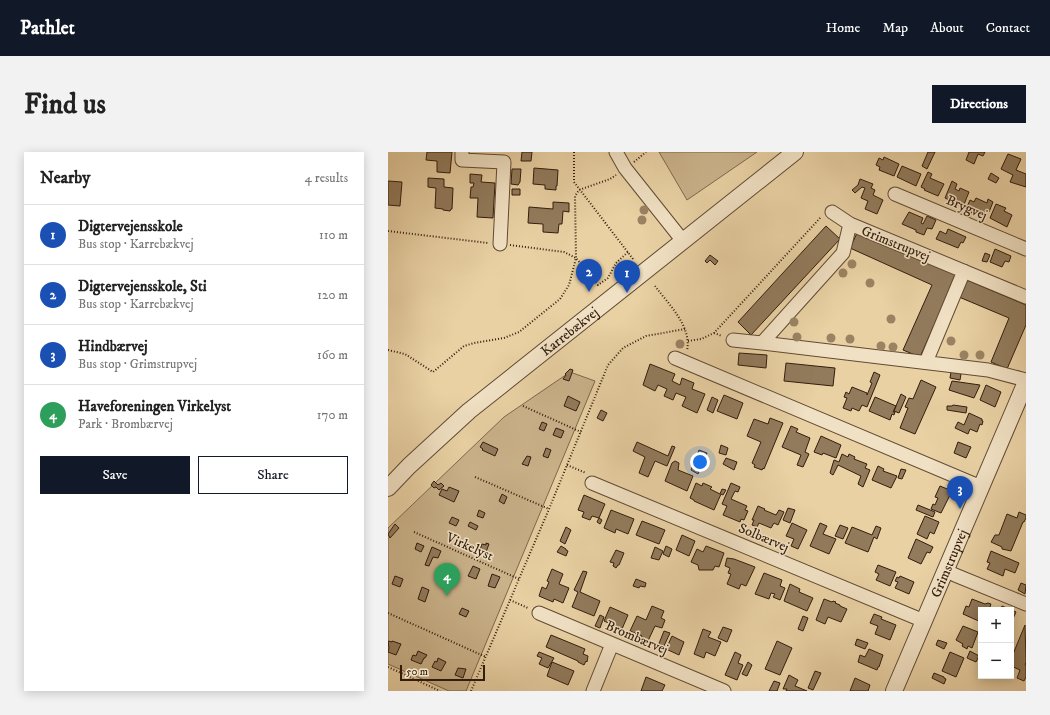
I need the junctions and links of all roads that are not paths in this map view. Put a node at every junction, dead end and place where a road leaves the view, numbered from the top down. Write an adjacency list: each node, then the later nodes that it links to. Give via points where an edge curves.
1 (462, 152): 8 (street, via 462,160 504,162)
2 (616, 152): 7 (street, via 625,168)
3 (795, 152): 7 (street, Karrebækvej)
4 (895, 194): 9 (street, Brygvej)
5 (832, 212): 6 (street, Grimstrupvej)
6 (850, 224): 10 (street, Grimstrupvej); 13 (street, Grimstrupvej, via 843,253)
7 (683, 241): 19 (street, Karrebækvej, via 469,411)
8 (500, 244)
9 (1026, 249)
10 (964, 271): 11 (street, Grimstrupvej); 15 (street)
11 (1026, 297)
12 (733, 340): 13 (street, Grimstrupvej)
13 (762, 343): 15 (street, Grimstrupvej)
14 (680, 360): 18 (street)
15 (926, 362): 16 (street, Grimstrupvej, via 988,370)
16 (1025, 386): 18 (street, Grimstrupvej)
17 (592, 482): 23 (street, Solbærvej)
18 (981, 486): 20 (street, Grimstrupvej)
19 (388, 488)
20 (946, 570): 21 (street); 23 (street, Grimstrupvej)
21 (1026, 604)
22 (539, 613): 24 (street, Brombærvej)
23 (924, 621): 27 (street, Grimstrupvej)
24 (612, 644): 25 (street); 26 (street, Brombærvej)
25 (593, 691)
26 (724, 691)
27 (894, 691)

